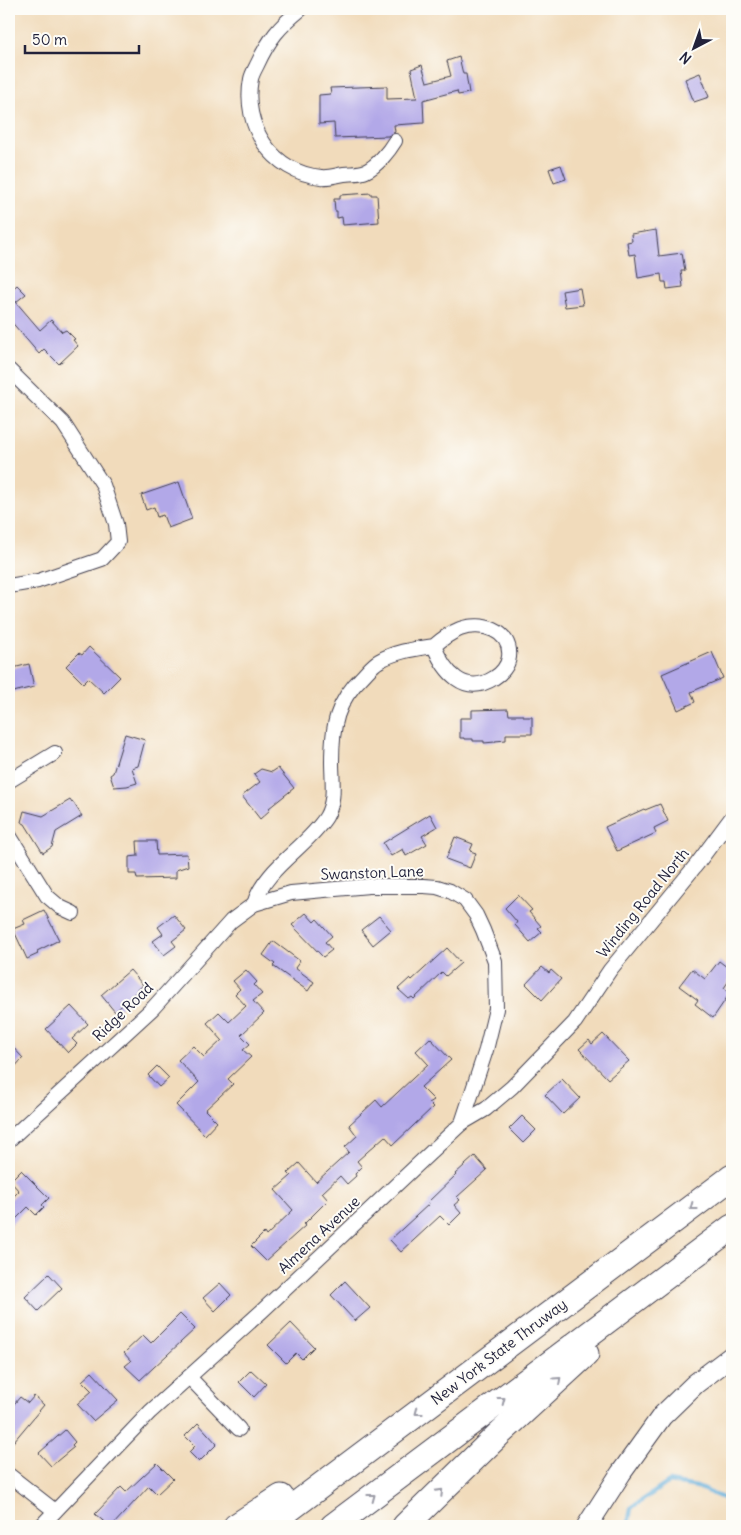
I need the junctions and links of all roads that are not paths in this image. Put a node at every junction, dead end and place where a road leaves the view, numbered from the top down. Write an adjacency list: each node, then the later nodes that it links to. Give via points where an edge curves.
1 (301, 9): 2 (street, via 268,42 251,78 250,106 256,132 269,152 304,174 323,178 366,171 389,152)
2 (395, 141)
3 (9, 370): 4 (street, via 63,423 104,485 118,542 102,559 38,581)
4 (9, 586)
5 (434, 646): 5 (street, via 449,672 470,685 485,684 497,677 509,658 508,644 501,634 487,626 460,628); 10 (street, via 404,650 378,661 352,686 338,711 332,733 333,798 326,816 258,891)
6 (55, 753): 7 (street)
7 (9, 781)
8 (732, 817): 12 (street, Winding Road North, via 610,970)
9 (9, 835): 11 (street, via 46,896)
10 (254, 904): 13 (street, Swanston Lane, via 291,893 369,886 437,887 465,900 483,930 495,961 496,1009); 14 (street, Ridge Road, via 231,921 153,1008)
11 (73, 913)
12 (582, 1013): 13 (street, Almena Avenue, via 512,1087)
13 (462, 1123): 19 (street, Almena Avenue)
14 (9, 1140)
15 (732, 1177): 21 (highway, New York State Thruway, one-way to 21)
16 (732, 1227): 17 (highway)
17 (704, 1248): 27 (highway, one-way to 17); 28 (highway, one-way to 17, via 525,1410)
18 (732, 1356): 29 (main road, via 695,1384 662,1416)
19 (189, 1377): 20 (street); 23 (street, Almena Avenue, via 150,1412)
20 (239, 1429)
21 (395, 1430): 25 (highway); 26 (highway, New York State Thruway)
22 (9, 1475): 23 (street)
23 (55, 1511): 24 (street, Almena Avenue)
24 (41, 1526)
25 (236, 1526)
26 (267, 1526)
27 (333, 1526)
28 (405, 1526)
29 (587, 1526)

